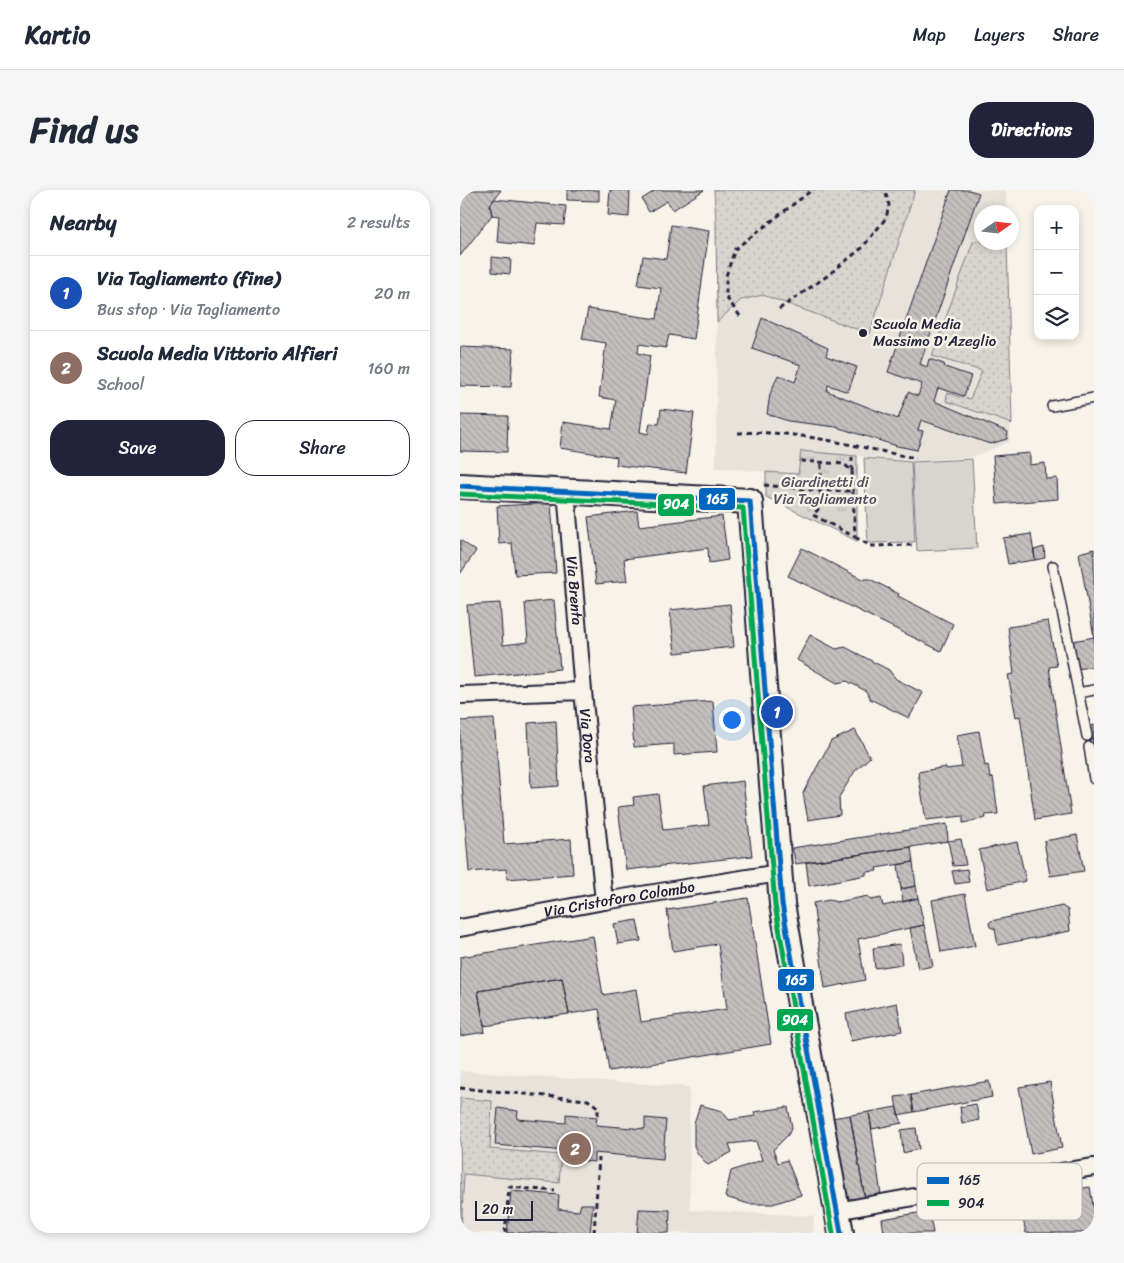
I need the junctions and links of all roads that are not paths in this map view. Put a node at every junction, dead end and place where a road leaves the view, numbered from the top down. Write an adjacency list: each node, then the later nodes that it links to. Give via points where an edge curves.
1 (1094, 398): 2 (lane)
2 (1052, 406)
3 (460, 486): 4 (main road)
4 (566, 491): 7 (street, Via Brenta); 13 (main road, via 750,501)
5 (1053, 566): 8 (lane)
6 (1094, 690): 8 (lane)
7 (583, 691): 9 (street, Via Dora); 14 (street, Via Dora)
8 (1078, 694): 10 (lane)
9 (460, 695)
10 (1087, 736)
11 (1088, 747): 12 (lane)
12 (1094, 779)
13 (779, 872): 14 (street, Via Cristoforo Colombo); 17 (main road)
14 (604, 901): 15 (street, Via Cristoforo Colombo)
15 (460, 928)
16 (917, 1202): 17 (street)
17 (839, 1222)

